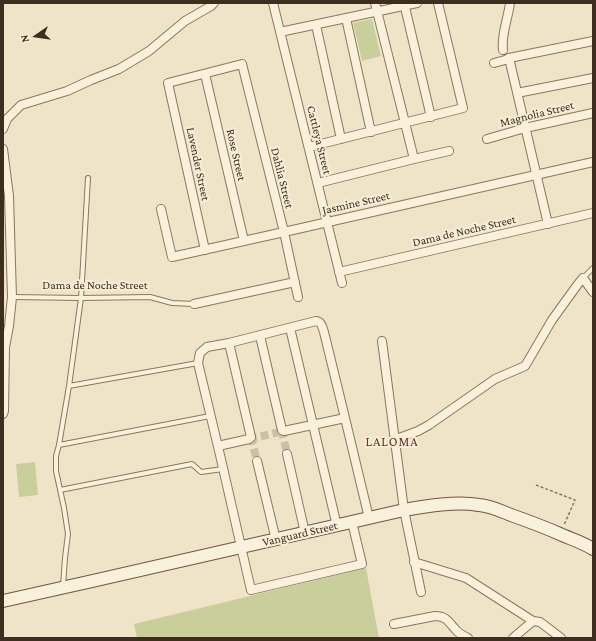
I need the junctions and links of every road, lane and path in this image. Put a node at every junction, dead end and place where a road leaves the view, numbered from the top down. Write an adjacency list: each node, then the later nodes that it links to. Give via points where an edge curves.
1 (214, 3): 21 (street, via 185,21 149,51 119,69 67,91 21,105)
2 (273, 3): 11 (street, Cattleya Street)
3 (375, 3): 8 (street)
4 (417, 3): 7 (street)
5 (438, 3): 20 (street, via 463,108)
6 (510, 3): 13 (street, via 503,35)
7 (405, 4): 8 (street); 20 (street)
8 (377, 12): 9 (street); 22 (street)
9 (346, 18): 10 (street); 25 (street)
10 (316, 25): 11 (street); 26 (street)
11 (280, 32): 28 (street, Cattleya Street)
12 (593, 41): 14 (street)
13 (503, 50)
14 (509, 58): 15 (street); 18 (street)
15 (494, 63)
16 (205, 74): 40 (street, Dahlia Street, via 242,64); 41 (street, Rose Street); 42 (street, Lavender Street, via 168,83)
17 (593, 78): 18 (street)
18 (517, 93): 23 (street)
19 (593, 113): 23 (street, Magnolia Street)
20 (431, 117): 22 (street)
21 (5, 118): 24 (street)
22 (405, 123): 25 (street); 31 (street)
23 (525, 128): 27 (street, Magnolia Street); 33 (street)
24 (3, 129)
25 (371, 132): 26 (street)
26 (341, 139): 28 (street)
27 (487, 139)
28 (309, 147): 35 (street, Cattleya Street)
29 (3, 149): 49 (street, via 9,196)
30 (449, 151): 31 (street)
31 (414, 159): 35 (street)
32 (593, 162): 33 (street, Jasmine Street)
33 (536, 175): 38 (street, Jasmine Street); 39 (street)
34 (88, 178): 51 (lane)
35 (318, 183): 38 (street, Cattleya Street)
36 (161, 209): 42 (street, Jasmine Street, via 172,257)
37 (593, 213): 39 (street, Dama de Noche Street)
38 (327, 222): 40 (street, Jasmine Street); 44 (street, Cattleya Street)
39 (548, 224): 44 (street, Dama de Noche Street)
40 (284, 232): 41 (street, Jasmine Street); 46 (street, Dahlia Street)
41 (244, 241): 42 (street, Jasmine Street)
42 (205, 250)
43 (593, 268): 45 (lane)
44 (339, 272): 47 (street, Cattleya Street)
45 (584, 278): 48 (street); 63 (street, via 552,320 525,366 495,379 429,425)
46 (295, 282): 50 (street, Dahlia Street); 52 (street, Dama de Noche Street)
47 (342, 283)
48 (593, 292)
49 (12, 297): 51 (lane, Dama de Noche Street); 59 (street, via 5,348)
50 (298, 297)
51 (81, 298): 52 (lane, Dama de Noche Street, via 150,297 172,303); 58 (lane)
52 (194, 304)
53 (290, 328): 54 (street); 61 (street, via 316,321 322,324); 62 (street)
54 (260, 336): 56 (street); 62 (street, via 283,431)
55 (382, 341): 63 (street)
56 (229, 343): 57 (street, via 207,347 200,352); 65 (street, via 250,438)
57 (198, 363): 58 (lane); 60 (street)
58 (69, 386): 64 (lane)
59 (3, 414)
60 (211, 416): 64 (lane); 65 (street)
61 (345, 418): 62 (street); 72 (street)
62 (313, 425): 74 (street)
63 (394, 440): 71 (street)
64 (59, 445): 70 (lane, via 56,471)
65 (218, 446): 68 (street)
66 (287, 454): 75 (street)
67 (257, 461): 77 (street)
68 (224, 469): 70 (lane, via 201,472 192,464); 78 (street)
69 (536, 485): 76 (path, via 575,500)
70 (60, 490): 81 (lane, via 68,534)
71 (404, 510): 72 (street, Vanguard Street); 76 (street, Vanguard Street, via 479,504); 80 (street)
72 (369, 518): 73 (street, Vanguard Street)
73 (352, 522): 74 (street, Vanguard Street); 78 (street, via 362,564 252,590)
74 (337, 526): 75 (street, Vanguard Street)
75 (305, 533): 77 (street, Vanguard Street)
76 (560, 534): 79 (street, Vanguard Street)
77 (276, 540): 78 (street, Vanguard Street)
78 (242, 548): 81 (street, Vanguard Street)
79 (593, 549)
80 (414, 562): 82 (street); 84 (street, via 466,578)
81 (63, 588): 83 (street, Vanguard Street)
82 (421, 592)
83 (3, 601)
84 (533, 621): 87 (street); 88 (street, via 540,622)
85 (394, 624): 86 (street, via 440,616)
86 (468, 638)
87 (513, 638)
88 (561, 638)

